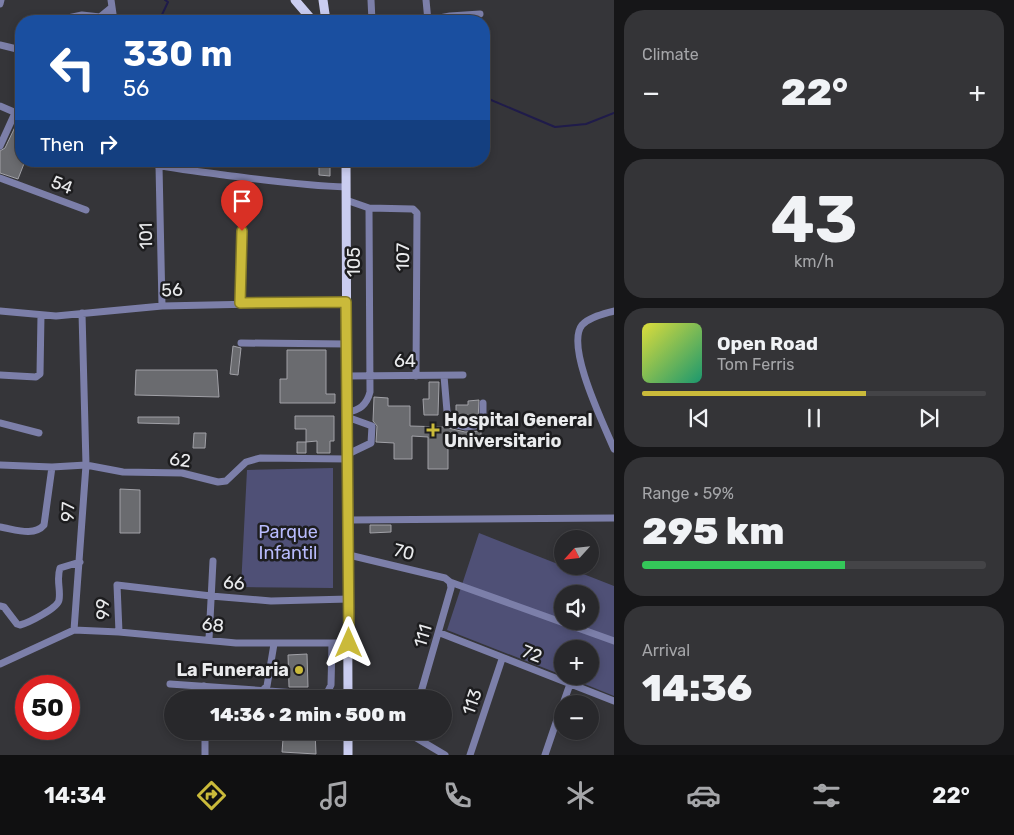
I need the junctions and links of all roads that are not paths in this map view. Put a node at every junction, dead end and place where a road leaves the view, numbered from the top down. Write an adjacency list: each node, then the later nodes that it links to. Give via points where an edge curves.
1 (1, 0): 7 (street)
2 (111, 0): 8 (street)
3 (295, 0): 12 (main road)
4 (323, 0): 13 (main road)
5 (371, 0): 14 (street)
6 (426, 0): 15 (street)
7 (0, 4)
8 (111, 8): 10 (street); 11 (street)
9 (480, 14): 16 (street)
10 (102, 15)
11 (113, 15)
12 (308, 15)
13 (324, 15)
14 (372, 15)
15 (427, 15)
16 (465, 15)
17 (0, 45): 18 (street)
18 (15, 49)
19 (0, 106): 20 (street)
20 (15, 113)
21 (15, 119): 22 (street)
22 (0, 146)
23 (159, 167): 34 (street, 101)
24 (166, 167): 27 (street)
25 (346, 167): 28 (main road)
26 (0, 178): 31 (street, 54)
27 (243, 178): 28 (street); 33 (street)
28 (346, 188): 29 (main road)
29 (346, 200): 30 (street, 107); 32 (main road)
30 (369, 208): 44 (street, 105); 45 (street, 107, via 410,209 417,213)
31 (86, 210)
32 (346, 302): 33 (street, 56); 40 (main road)
33 (240, 303): 34 (street, 56)
34 (162, 306): 37 (street, 56)
35 (0, 311): 38 (street, 56)
36 (614, 311): 51 (street, via 586,322 578,333 578,343 588,386)
37 (82, 313): 38 (street, 56); 54 (street, 97)
38 (41, 315): 41 (street, via 40,374 36,377)
39 (242, 343): 40 (street)
40 (346, 344): 43 (main road)
41 (0, 375)
42 (463, 375): 46 (street, 64)
43 (346, 376): 44 (street, 64); 48 (main road)
44 (370, 376): 45 (street, 64); 48 (street, 105, via 366,403)
45 (416, 376): 46 (street, 64)
46 (444, 376): 47 (street, via 448,423 466,427 483,425)
47 (483, 403)
48 (347, 415): 52 (main road); 52 (street, via 372,426 371,443)
49 (0, 423): 50 (street)
50 (39, 433)
51 (614, 449)
52 (348, 457): 54 (street, 62, via 260,458 246,462 226,481 218,482 182,473 123,472); 57 (main road)
53 (0, 465): 55 (street, 62)
54 (86, 465): 55 (street, 62); 61 (street, 97)
55 (52, 468): 58 (street, via 44,525 40,530)
56 (614, 518): 57 (street)
57 (349, 520): 59 (main road)
58 (0, 528)
59 (349, 555): 62 (street, 70, via 445,578); 65 (main road)
60 (213, 561): 64 (street)
61 (80, 562): 66 (street, via 60,568 58,604 33,620 17,624); 67 (street, 97)
62 (450, 582): 69 (street, 111); 71 (street, 70)
63 (117, 585): 64 (street, 66); 68 (street, 99)
64 (211, 596): 65 (street, 66, via 272,601); 70 (street)
65 (349, 599): 73 (main road)
66 (0, 606)
67 (74, 630): 68 (street, 68); 76 (street)
68 (119, 632): 70 (street, 68)
69 (440, 633): 75 (street, 72); 86 (street, 111)
70 (209, 639): 74 (street, 68)
71 (614, 641)
72 (332, 643): 73 (street, 68); 74 (street, 68); 84 (street)
73 (349, 643): 85 (main road)
74 (274, 644): 81 (street)
75 (502, 659): 77 (street, 72); 95 (street, 113)
76 (0, 664)
77 (554, 678)
78 (170, 684): 80 (street)
79 (573, 685): 87 (street, 72)
80 (204, 686): 81 (street); 82 (street)
81 (264, 689): 83 (street)
82 (204, 690)
83 (272, 690)
84 (329, 690)
85 (348, 690)
86 (422, 690)
87 (614, 701)
88 (554, 730): 96 (street)
89 (205, 740): 92 (street)
90 (348, 740): 93 (main road)
91 (420, 740): 94 (street)
92 (205, 755)
93 (349, 755)
94 (445, 755)
95 (470, 755)
96 (545, 755)

